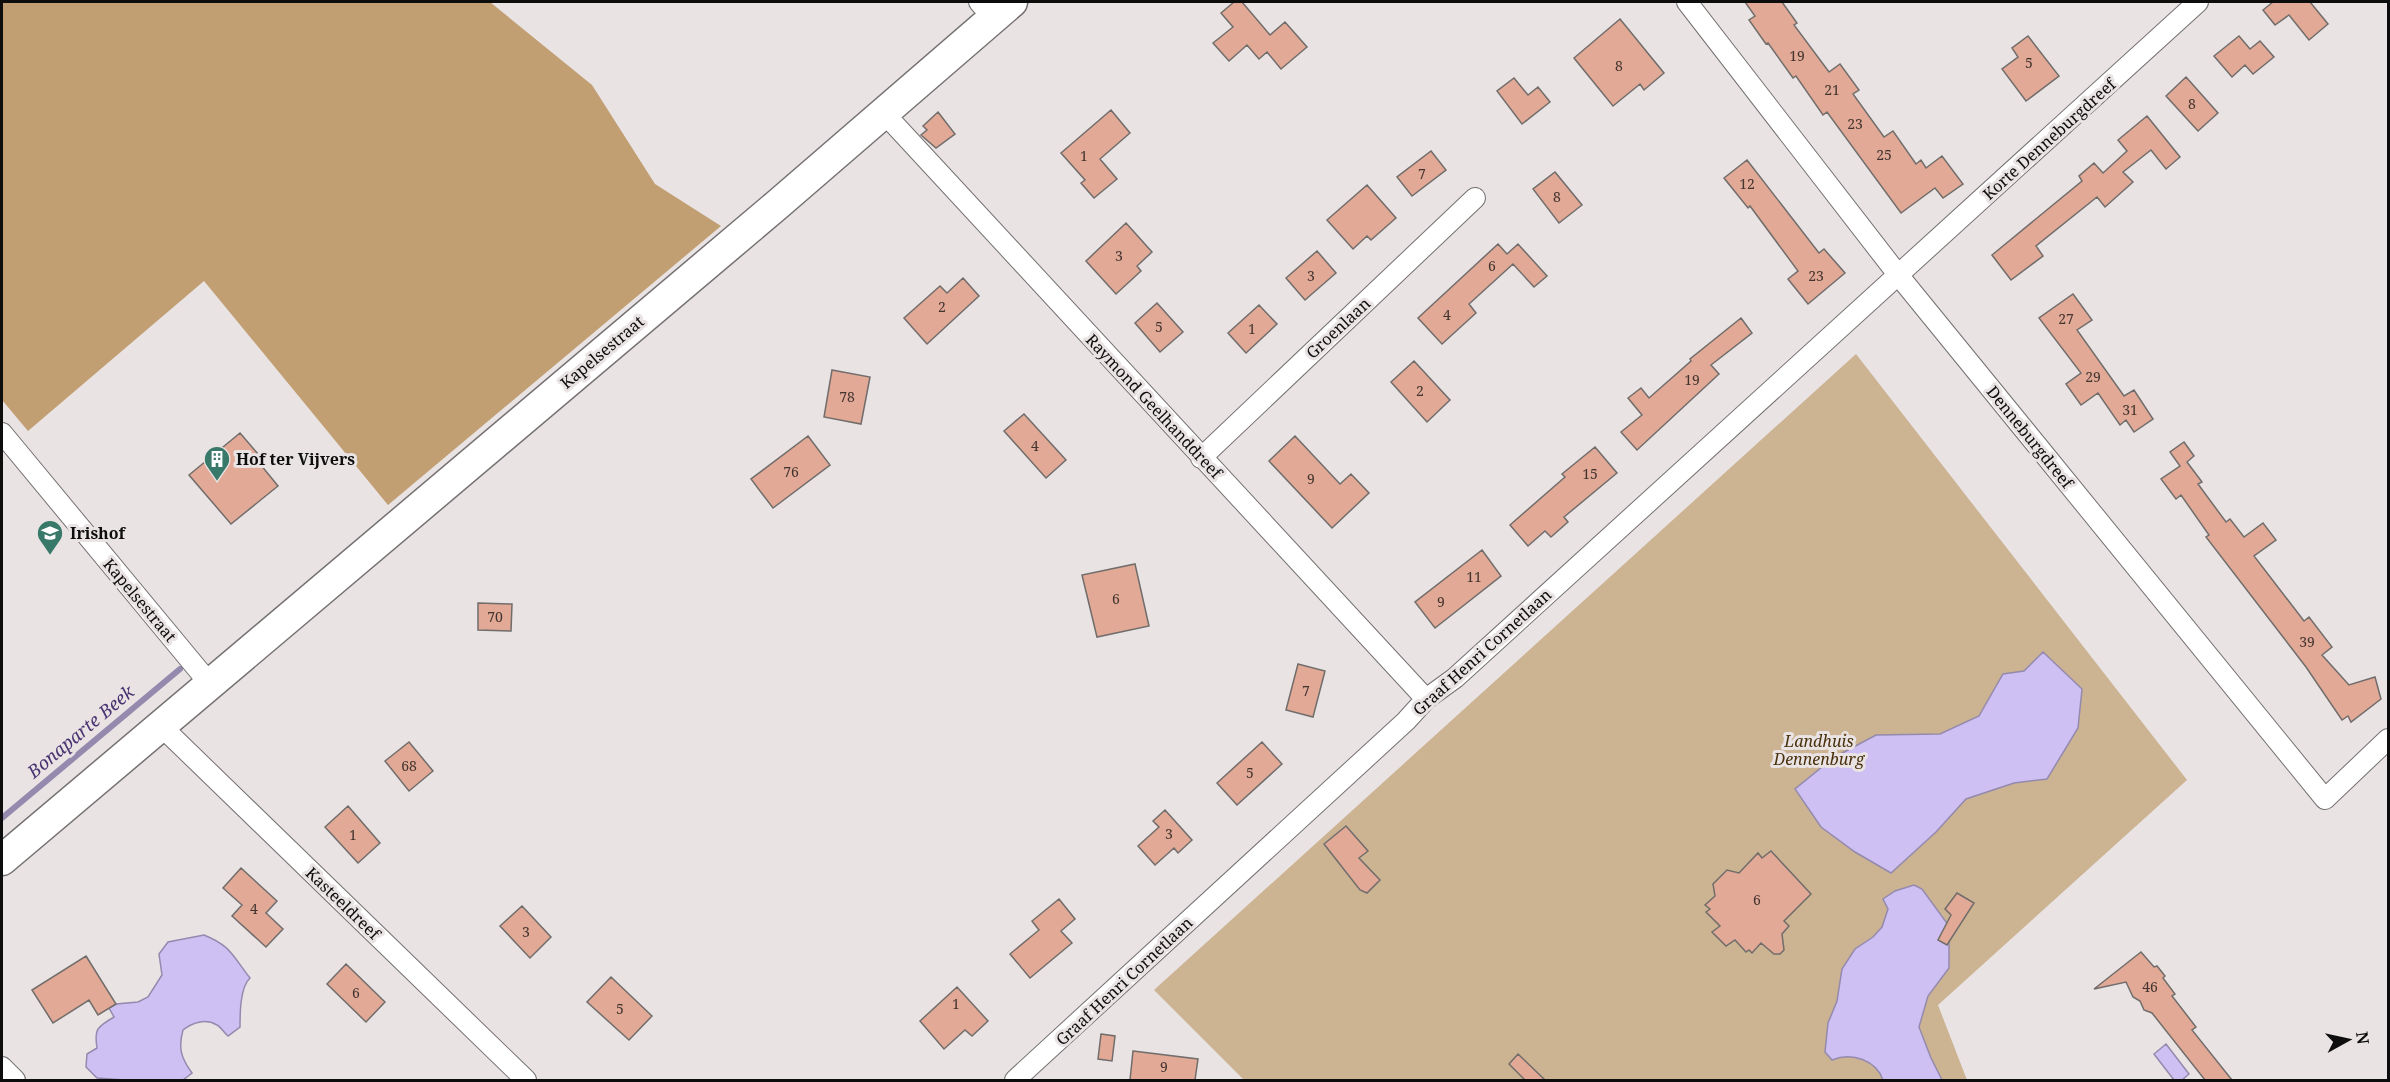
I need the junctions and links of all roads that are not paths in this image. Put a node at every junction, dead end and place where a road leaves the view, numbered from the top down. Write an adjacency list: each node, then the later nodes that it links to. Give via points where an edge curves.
1 (1687, 2): 6 (street, Denneburgdreef)
2 (2198, 2): 6 (street, Korte Denneburgdreef)
3 (995, 7): 4 (main road, Kapelsestraat)
4 (883, 112): 8 (street, Raymond Geelhanddreef); 9 (main road, Kapelsestraat)
5 (1475, 198): 8 (street, Groenlaan)
6 (1899, 276): 10 (street, Graaf Henri Cornetlaan, via 1455,678); 12 (street, Denneburgdreef, via 2325,799)
7 (2, 433): 9 (street, Kapelsestraat)
8 (1201, 458): 10 (street, Raymond Geelhanddreef)
9 (210, 684): 11 (main road, Kapelsestraat)
10 (1426, 699): 17 (street, Graaf Henri Cornetlaan, via 1406,722)
11 (160, 725): 13 (main road, Kapelsestraat); 16 (street, Kasteeldreef)
12 (2388, 739)
13 (2, 860)
14 (2, 1067): 15 (street)
15 (15, 1080)
16 (526, 1080)
17 (1016, 1080)

